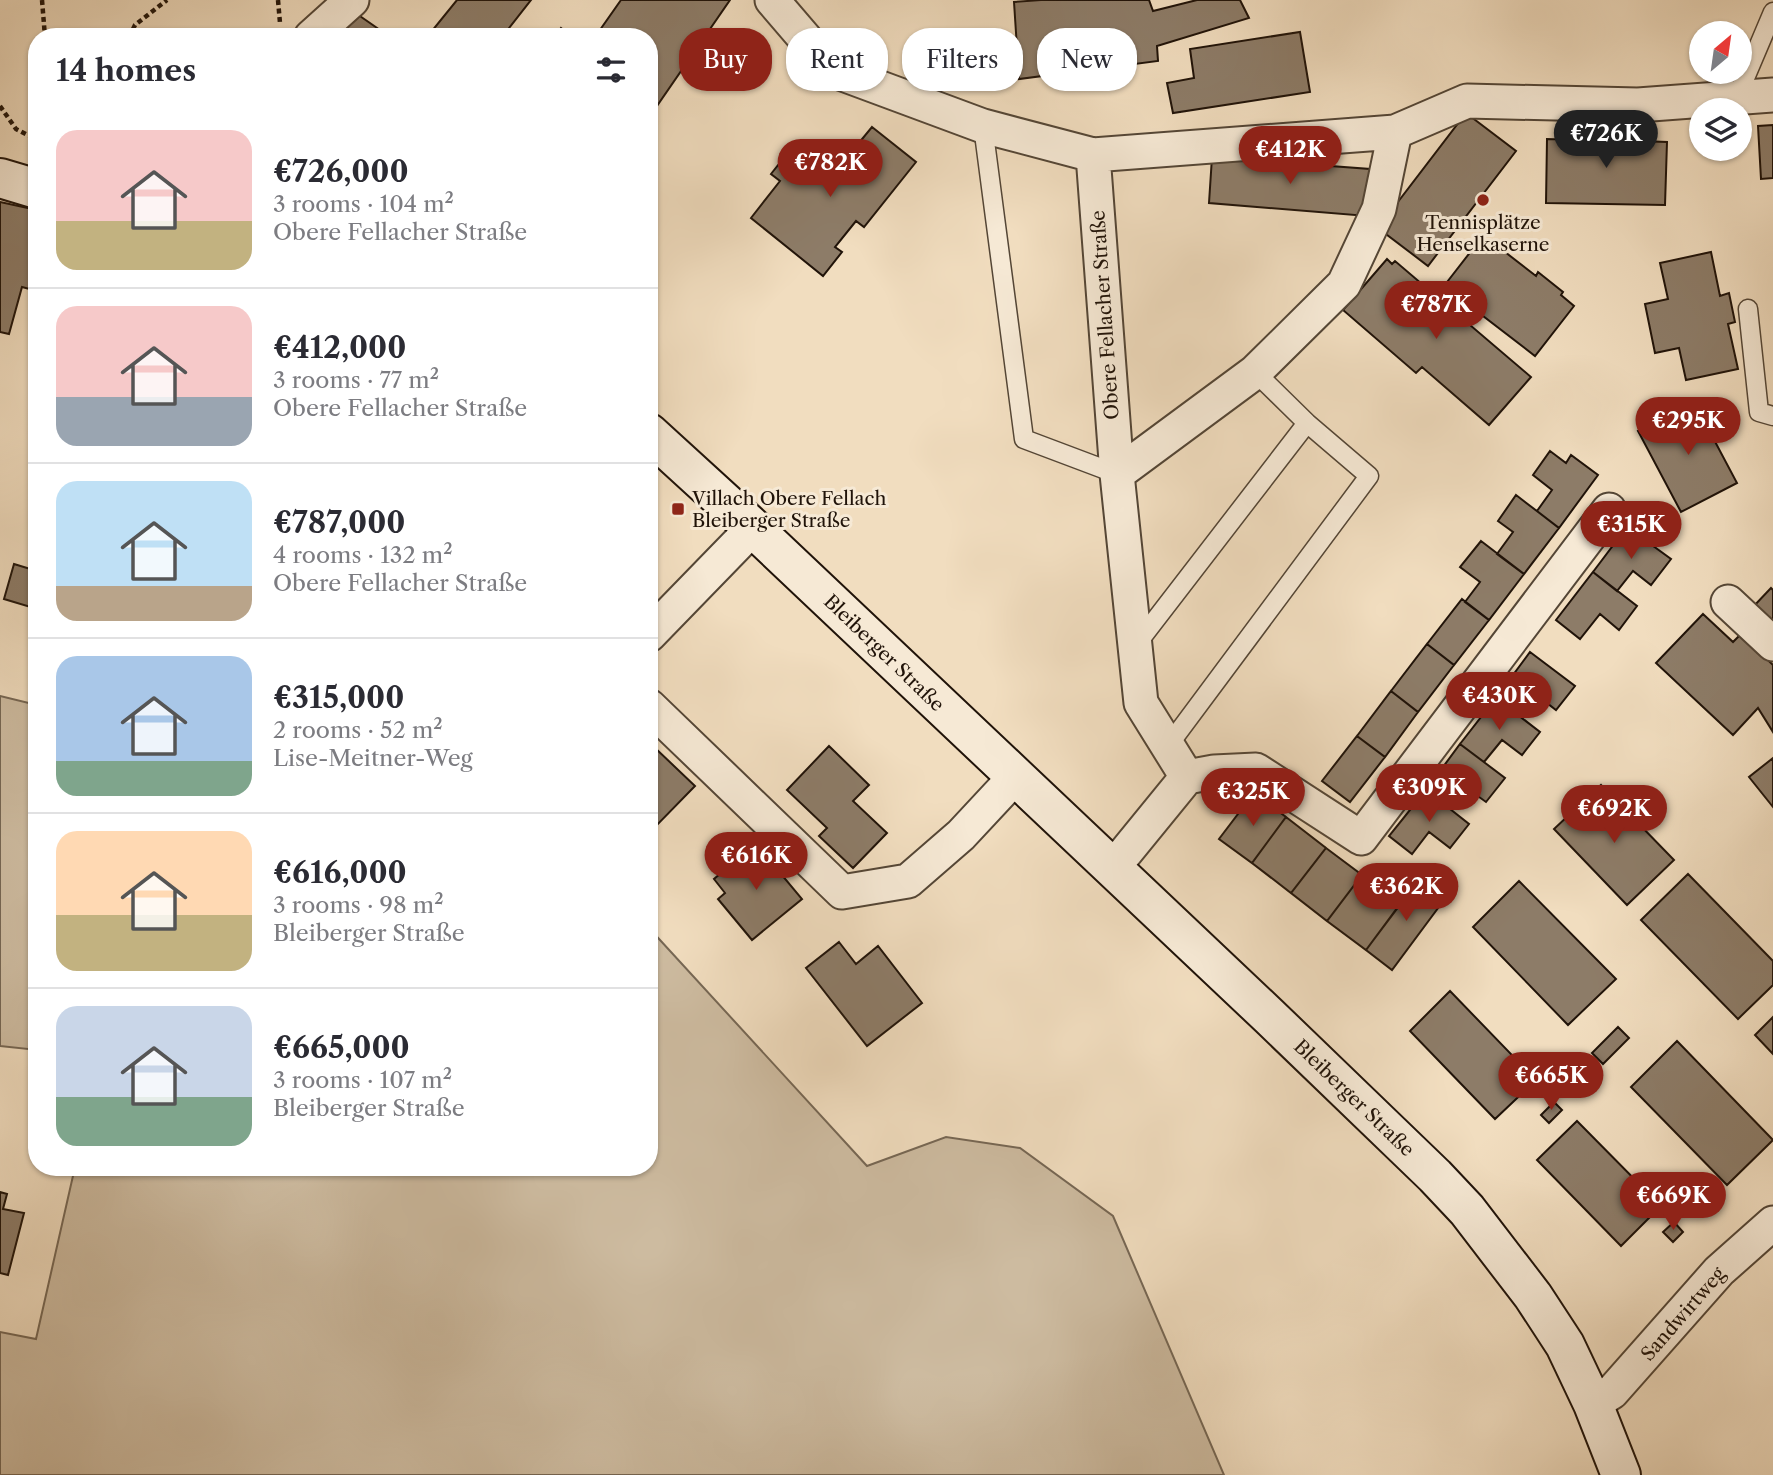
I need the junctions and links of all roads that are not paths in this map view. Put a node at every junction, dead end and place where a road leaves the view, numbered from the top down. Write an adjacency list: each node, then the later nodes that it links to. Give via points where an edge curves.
1 (352, 0): 4 (street)
2 (772, 0): 7 (street, via 832,70)
3 (1773, 12): 6 (lane)
4 (322, 28)
5 (1773, 94): 6 (street)
6 (1737, 97): 8 (street, via 1638,104 1467,101)
7 (983, 126): 9 (street); 17 (lane, via 1024,439)
8 (1395, 132): 9 (street); 13 (street, via 1379,209 1344,284)
9 (1093, 155): 17 (street, Obere Fellacher Straße)
10 (0, 178): 11 (main road)
11 (28, 186)
12 (1748, 309): 14 (lane, via 1759,412)
13 (1255, 372): 15 (lane); 17 (street)
14 (1773, 415)
15 (1307, 423): 23 (lane); 25 (lane, via 1369,477)
16 (658, 441): 19 (main road, Bleiberger Straße)
17 (1117, 474): 23 (street, Obere Fellacher Straße)
18 (1609, 510): 27 (street, via 1361,838 1256,770)
19 (753, 528): 21 (street); 26 (main road, Bleiberger Straße)
20 (1728, 602): 22 (street)
21 (658, 626)
22 (1773, 644)
23 (1135, 645): 25 (street, Obere Fellacher Straße, via 1141,703)
24 (658, 715): 26 (street, via 842,892 908,881 961,835)
25 (1168, 746): 27 (street, Obere Fellacher Straße)
26 (1015, 777): 28 (main road, Bleiberger Straße)
27 (1187, 777): 28 (street)
28 (1110, 866): 30 (main road, Bleiberger Straße, via 1467,1210 1565,1345)
29 (1773, 1223): 30 (street, Sandwirtweg, via 1719,1271 1612,1392)
30 (1593, 1404): 31 (main road, Bleiberger Straße)
31 (1621, 1475)

